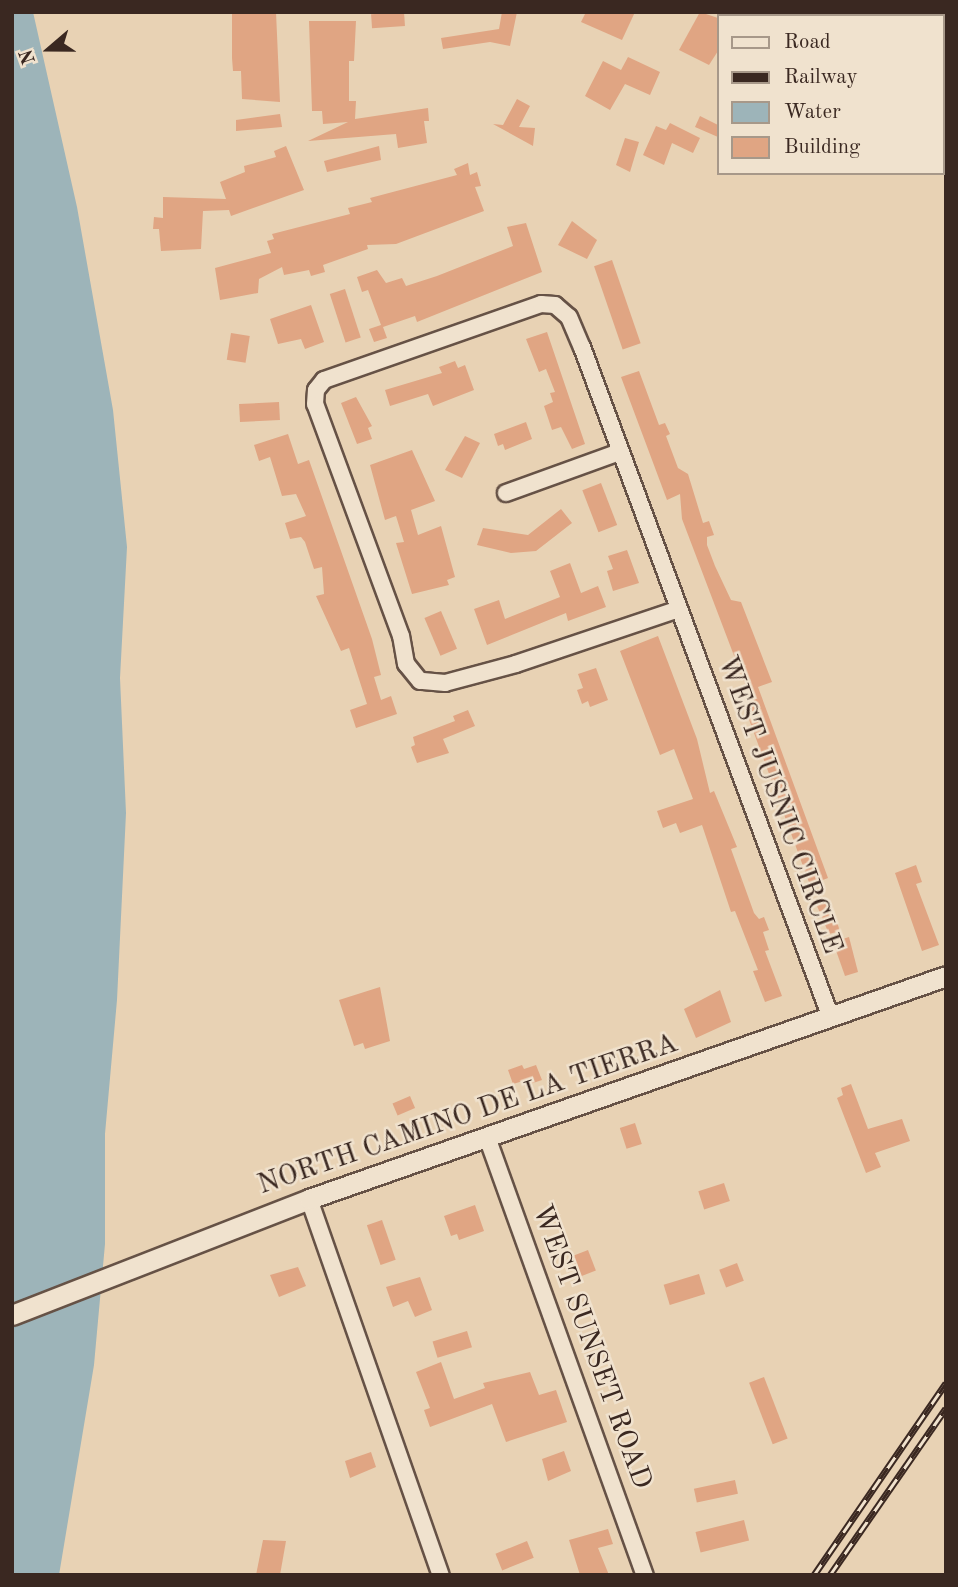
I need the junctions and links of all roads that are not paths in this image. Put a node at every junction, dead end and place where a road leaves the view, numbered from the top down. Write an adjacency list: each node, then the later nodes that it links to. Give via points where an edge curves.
1 (619, 452): 2 (street); 3 (street, WEST JUSNIC CIRCLE); 3 (street, WEST JUSNIC CIRCLE, via 561,302 541,303 310,388 416,685 445,683 516,664)
2 (506, 493)
3 (678, 609): 5 (street, WEST JUSNIC CIRCLE)
4 (946, 976): 5 (street, NORTH CAMINO DE LA TIERRA)
5 (831, 1018): 6 (street, NORTH CAMINO DE LA TIERRA)
6 (487, 1137): 7 (street, NORTH CAMINO DE LA TIERRA); 10 (street, WEST SUNSET ROAD)
7 (309, 1199): 8 (street, NORTH CAMINO DE LA TIERRA); 9 (street)
8 (12, 1315)
9 (441, 1575)
10 (645, 1575)

